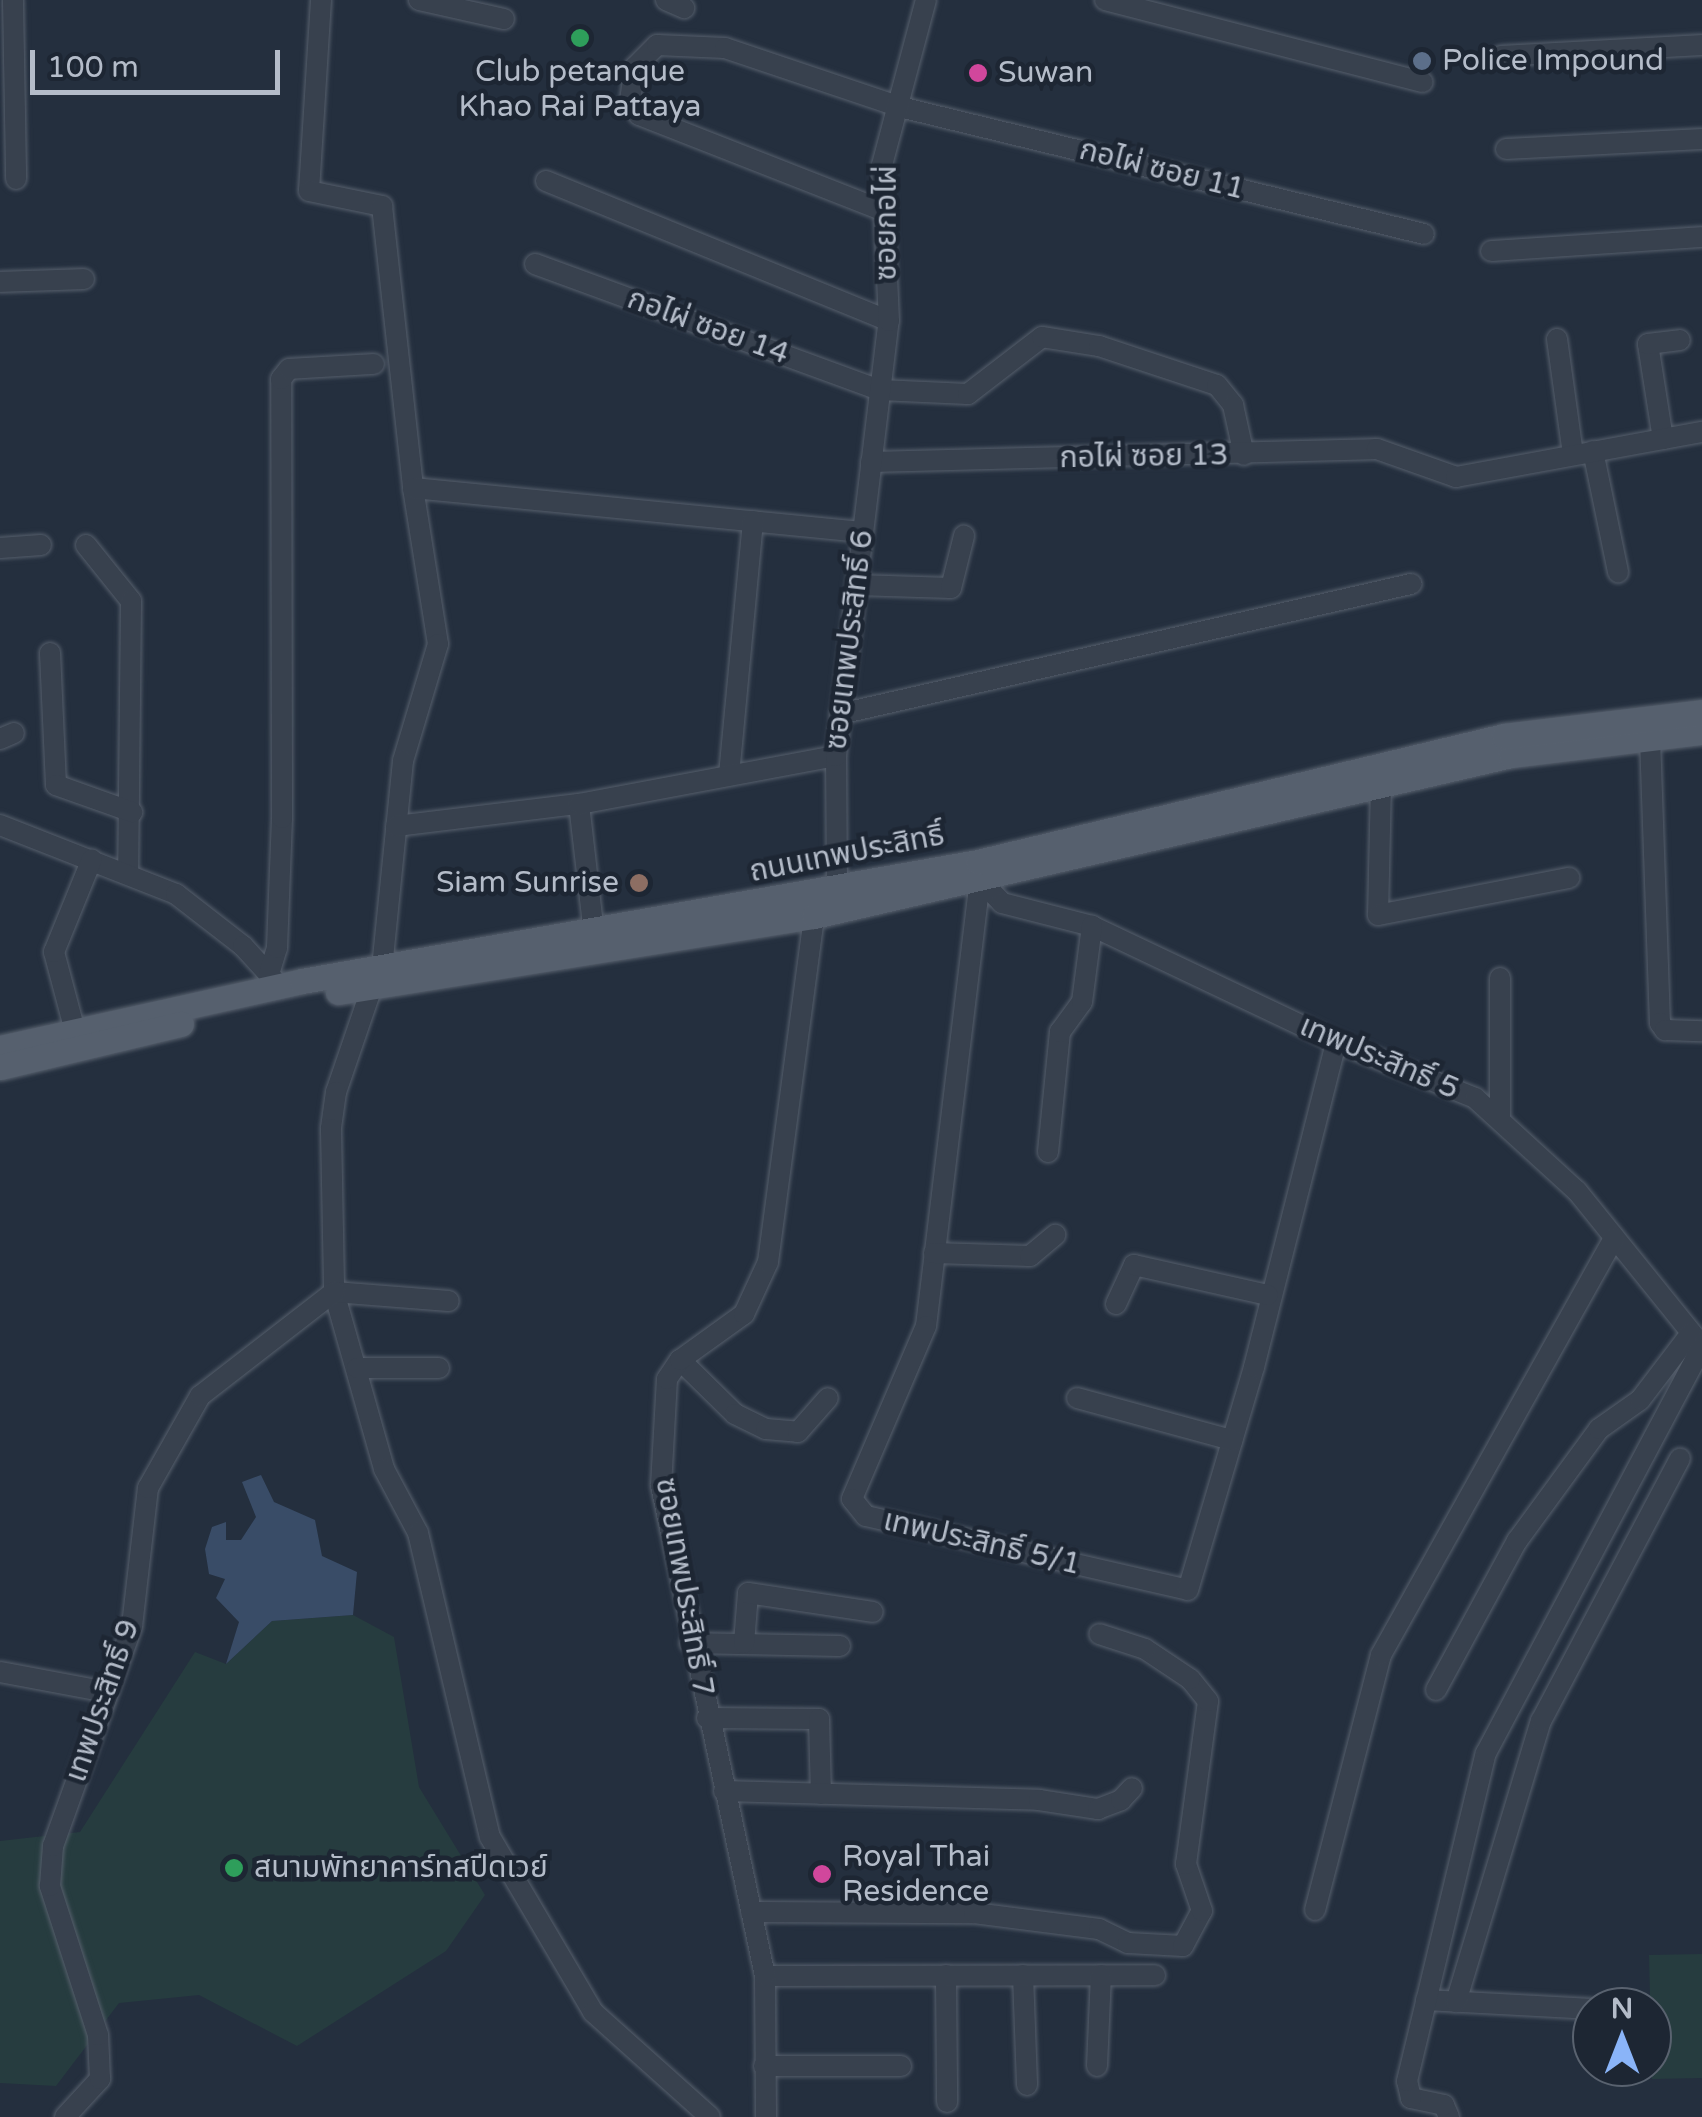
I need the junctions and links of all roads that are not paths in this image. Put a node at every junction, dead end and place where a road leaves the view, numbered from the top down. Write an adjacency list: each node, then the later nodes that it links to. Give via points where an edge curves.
1 (13, 0): 13 (street)
2 (321, 0): 32 (street, via 310,191 382,206)
3 (419, 0): 6 (street)
4 (926, 0): 10 (street, ซอยกอไผ่)
5 (1105, 0): 9 (street)
6 (504, 19)
7 (1702, 45): 8 (street)
8 (1500, 56)
9 (1423, 82)
10 (900, 107): 15 (street, ซอยกอไผ่, via 882,165); 15 (street, กอไผ่ ซอย 11, via 745,52 657,46 635,67 630,101 639,114); 16 (street, กอไผ่ ซอย 11)
11 (1702, 139): 12 (street)
12 (1506, 149)
13 (16, 179)
14 (546, 181): 22 (street)
15 (884, 211): 22 (street, ซอยกอไผ่)
16 (1424, 234)
17 (1702, 237): 18 (street)
18 (1491, 251)
19 (535, 264): 26 (street, กอไผ่ ซอย 14)
20 (84, 279): 21 (street)
21 (0, 282)
22 (888, 321): 26 (street, ซอยกอไผ่)
23 (1557, 338): 29 (street)
24 (1680, 340): 28 (street, via 1648,344)
25 (374, 364): 64 (street, via 289,368 281,379)
26 (880, 390): 30 (street, กอไผ่ ซอย 14, via 968,394 1033,342 1052,337 1217,385 1233,405); 31 (street, ซอยเทพประสิทธิ์ 6)
27 (1702, 432): 28 (street, กอไผ่ ซอย 13)
28 (1663, 438): 29 (street, กอไผ่ ซอย 13)
29 (1583, 452): 30 (street, กอไผ่ ซอย 13, via 1456,477 1377,449); 39 (street)
30 (1244, 455): 31 (street, กอไผ่ ซอย 13)
31 (871, 462): 34 (street, ซอยเทพประสิทธิ์ 6)
32 (413, 488): 33 (street); 53 (street, via 438,644 403,760)
33 (752, 521): 34 (street); 48 (street)
34 (862, 532): 41 (street, ซอยเทพประสิทธิ์ 6)
35 (964, 536): 41 (street, via 951,588)
36 (41, 545): 38 (street)
37 (86, 545): 51 (street, via 130,601)
38 (0, 548)
39 (1618, 572)
40 (1410, 584): 44 (street)
41 (856, 585): 44 (street, ซอยเทพประสิทธิ์ 6)
42 (50, 653): 51 (street, via 56,785)
43 (1702, 712): 58 (main road, ถนนเทพประสิทธิ์, via 1504,736)
44 (840, 714): 47 (street, ซอยเทพประสิทธิ์ 6)
45 (1702, 732): 46 (main road, ถนนเทพประสิทธิ์)
46 (1650, 738): 49 (main road, ถนนเทพประสิทธิ์, via 1511,755); 66 (street, via 1660,1024 1665,1030)
47 (836, 756): 48 (street); 58 (street, ซอยเทพประสิทธิ์ 6)
48 (728, 775): 50 (street)
49 (1381, 784): 56 (street, via 1378,914); 57 (main road, ถนนเทพประสิทธิ์)
50 (579, 804): 53 (street); 61 (street)
51 (132, 812): 55 (street)
52 (0, 825): 54 (street)
53 (396, 826): 62 (street)
54 (92, 859): 55 (street); 65 (street, via 54,952)
55 (128, 874): 64 (street, via 176,894)
56 (1569, 878)
57 (980, 880): 59 (main road, ถนนเทพประสิทธิ์); 60 (street, เทพประสิทธิ์ 5, via 1002,904); 74 (street, เทพประสิทธิ์ 5/1)
58 (837, 891): 59 (main road); 61 (main road, ถนนเทพประสิทธิ์)
59 (814, 916): 62 (main road, ถนนเทพประสิทธิ์); 80 (street, via 768,1262 744,1314)
60 (1092, 926): 67 (street, เทพประสิทธิ์ 5); 71 (street, via 1082,1002 1060,1032)
61 (594, 933): 62 (main road, ถนนเทพประสิทธิ์)
62 (377, 977): 64 (main road, ถนนเทพประสิทธิ์); 75 (street, via 336,1092)
63 (1500, 978): 70 (street)
64 (277, 987): 65 (main road, ถนนเทพประสิทธิ์); 69 (main road, ถนนเทพประสิทธิ์)
65 (75, 1031): 68 (main road, ถนนเทพประสิทธิ์)
66 (1702, 1031)
67 (1336, 1042): 70 (street, เทพประสิทธิ์ 5, via 1476,1098); 76 (street, เทพประสิทธิ์ 5/1)
68 (0, 1048)
69 (0, 1067)
70 (1500, 1120): 73 (street, เทพประสิทธิ์ 5, via 1576,1191)
71 (1048, 1152)
72 (1054, 1235): 74 (street, via 1030,1256)
73 (1614, 1238): 79 (street, เทพประสิทธิ์ 5); 99 (street, via 1382,1655)
74 (934, 1253): 85 (street, เทพประสิทธิ์ 5/1, via 926,1326 852,1499 866,1516 1188,1590)
75 (334, 1292): 77 (street); 81 (street); 94 (street, เทพประสิทธิ์ 9, via 200,1396 148,1488 132,1626)
76 (1268, 1295): 78 (street, via 1134,1265); 85 (street, เทพประสิทธิ์ 5/1)
77 (449, 1300)
78 (1116, 1304)
79 (1698, 1342): 93 (street, via 1640,1400 1599,1429 1517,1540); 106 (street, via 1492,1733)
80 (680, 1360): 83 (street, via 735,1414 766,1430 798,1432); 89 (street, ซอยเทพประสิทธิ์ 7, via 667,1379 661,1486)
81 (357, 1368): 82 (street); 115 (street, via 384,1469 418,1533 490,1837 593,2012)
82 (439, 1368)
83 (828, 1398)
84 (1077, 1398): 85 (street)
85 (1232, 1440)
86 (1680, 1458): 107 (street, via 1541,1721)
87 (873, 1612): 90 (street, via 748,1593)
88 (1099, 1634): 100 (street, via 1146,1649 1190,1679 1208,1701 1186,1864 1202,1911 1183,1946 1128,1943 1099,1929 974,1913)
89 (690, 1642): 90 (street); 95 (street, ซอยเทพประสิทธิ์ 7)
90 (744, 1644): 91 (street)
91 (840, 1646)
92 (0, 1672): 94 (street)
93 (1436, 1690)
94 (106, 1692): 114 (street, เทพประสิทธิ์ 9, via 53,1846 50,1886 98,2035 100,2079)
95 (707, 1718): 97 (street, ซอยเทพประสิทธิ์ 7); 98 (street, via 819,1719)
96 (1132, 1788): 98 (street, via 1098,1809 1039,1800)
97 (724, 1791): 98 (street); 100 (street, ซอยเทพประสิทธิ์ 7)
98 (821, 1794)
99 (1315, 1910)
100 (751, 1912): 102 (street, ซอยเทพประสิทธิ์ 7)
101 (1155, 1975): 105 (street)
102 (765, 1976): 103 (street); 109 (street, ซอยเทพประสิทธิ์ 7)
103 (946, 1976): 104 (street); 113 (street)
104 (1023, 1976): 105 (street); 112 (street)
105 (1101, 1976): 111 (street)
106 (1426, 2000): 107 (street); 117 (street, via 1408,2092 1416,2102 1444,2105)
107 (1456, 2002): 108 (street)
108 (1572, 2007)
109 (764, 2066): 110 (street); 116 (street, ซอยเทพประสิทธิ์ 7)
110 (901, 2066)
111 (1096, 2066)
112 (1026, 2085)
113 (947, 2102)
114 (65, 2117)
115 (710, 2117)
116 (766, 2117)
117 (1449, 2117)

